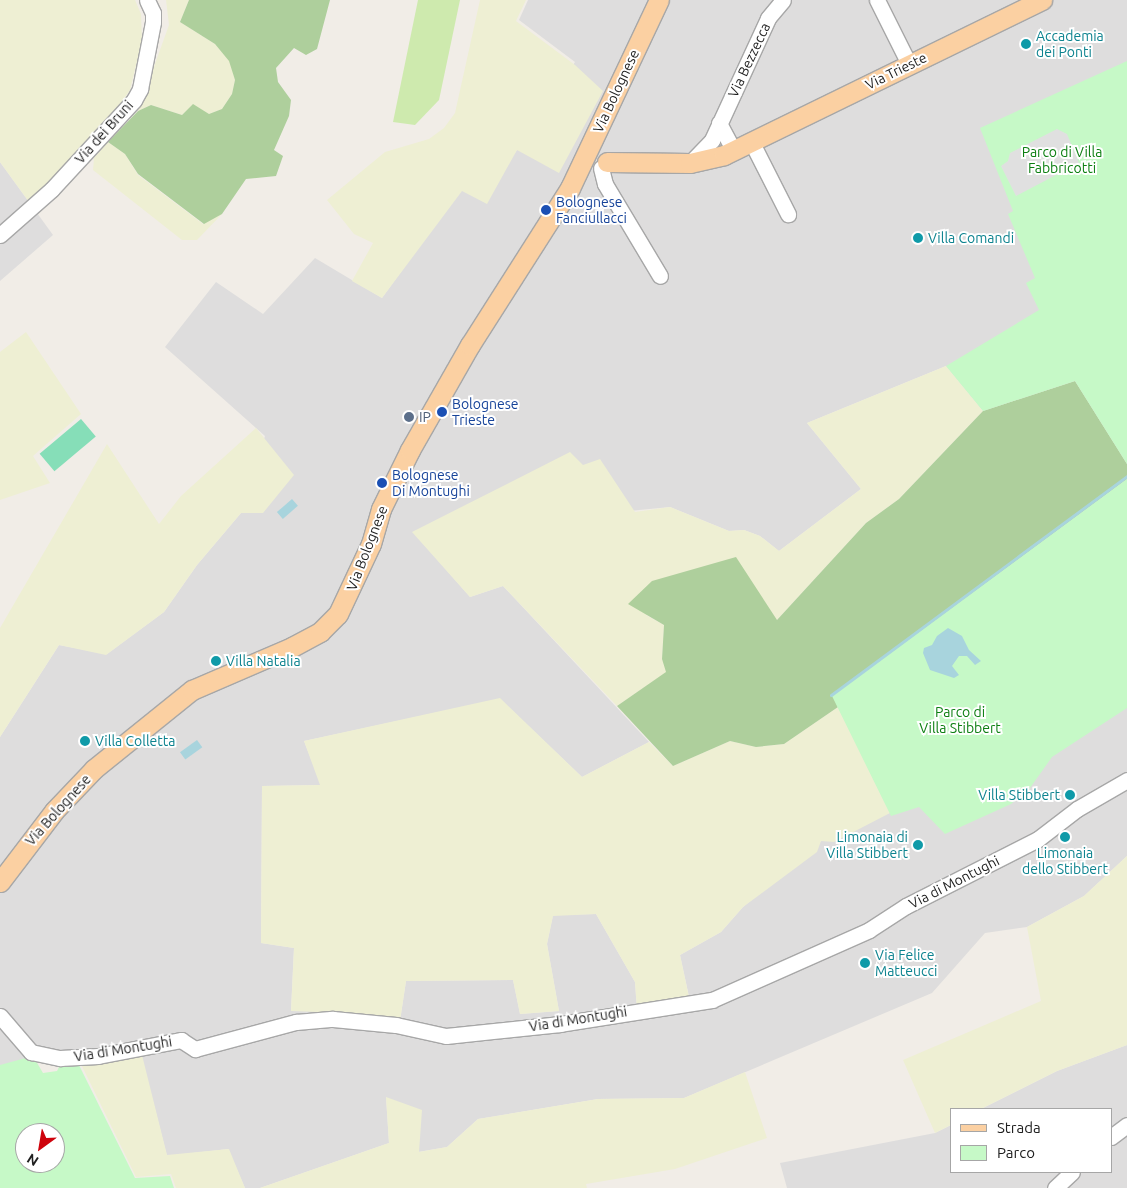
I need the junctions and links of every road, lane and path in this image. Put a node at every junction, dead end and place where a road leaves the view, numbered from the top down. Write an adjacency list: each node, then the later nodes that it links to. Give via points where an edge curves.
1 (147, 0): 13 (street, Via dei Bruni, via 153,22 140,89 134,100 52,189)
2 (659, 0): 10 (main road, Via Bolognese)
3 (783, 0): 7 (street, Via Bezzecca, via 768,18)
4 (877, 0): 6 (street)
5 (1042, 0): 6 (main road, Via Trieste)
6 (909, 64): 8 (main road, Via Trieste)
7 (720, 123): 9 (street); 11 (street, Via Bezzecca, via 708,146)
8 (752, 143): 9 (main road, Via Trieste); 12 (street)
9 (734, 151): 11 (main road, Via Trieste)
10 (596, 160): 11 (main road, Via Trieste); 14 (street, via 605,184); 16 (main road, Via Bolognese, via 574,181 416,438 381,509 371,544 338,614 320,632 299,644 192,690 94,769 54,810)
11 (690, 163)
12 (788, 214)
13 (0, 235)
14 (660, 276)
15 (1127, 780): 17 (street, Via di Montughi, via 1077,809 1038,839 906,906 869,930 712,1000 560,1024 446,1036 396,1025 333,1019 296,1022 195,1050 181,1040 98,1056 60,1058 31,1052)
16 (0, 882)
17 (0, 1016)
18 (1127, 1125): 19 (street)
19 (1112, 1136)
20 (1071, 1173): 21 (street)
21 (1055, 1188)

